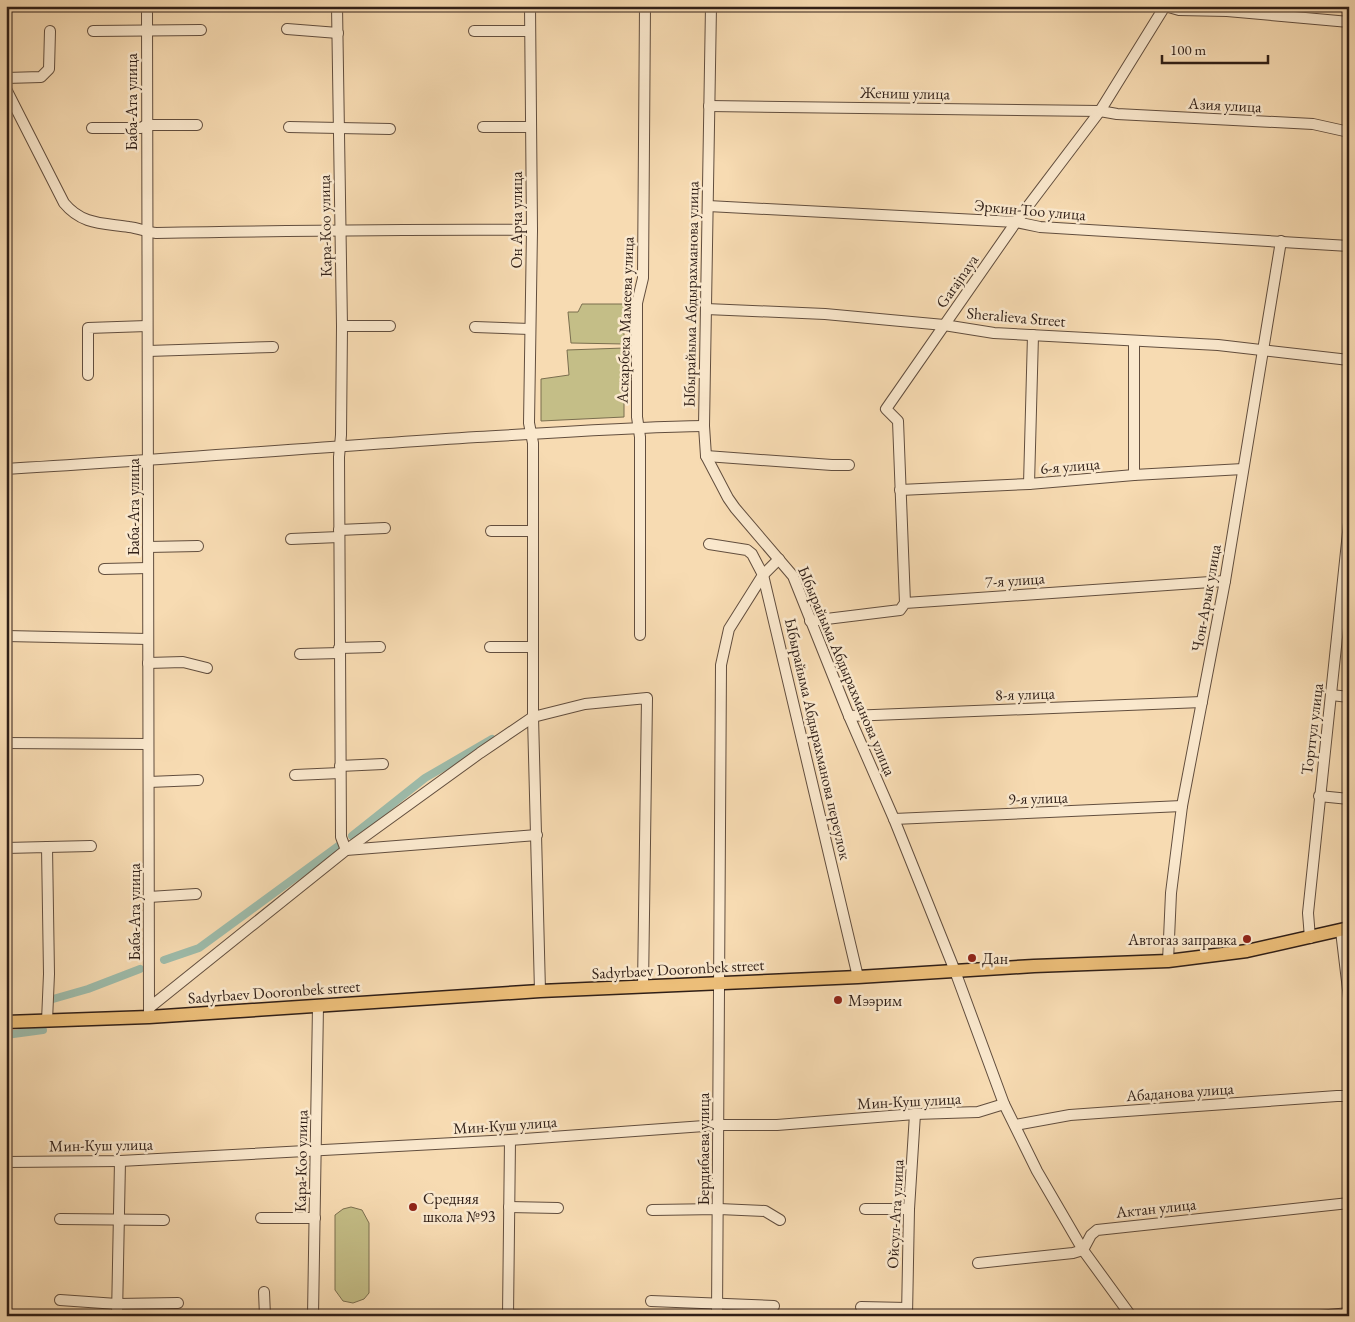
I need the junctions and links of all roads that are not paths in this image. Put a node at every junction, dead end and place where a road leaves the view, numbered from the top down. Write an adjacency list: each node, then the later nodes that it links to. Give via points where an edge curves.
1 (147, 6): 12 (street, Баба-Ата улица)
2 (337, 6): 15 (street, Кара-Коо улица)
3 (530, 6): 14 (street, Он Арча улица)
4 (645, 6): 51 (street, Аскарбека Мамеева улица, via 643,278 637,303 636,342)
5 (711, 6): 18 (street, Ыбырайыма Абдырахманова улица)
6 (1165, 6): 7 (street, via 1179,10); 19 (street, Garajnaya)
7 (1349, 22)
8 (50, 30): 16 (street, via 49,69 41,77)
9 (201, 30): 12 (street)
10 (287, 30): 15 (street)
11 (93, 31): 12 (street)
12 (147, 31): 20 (street, Баба-Ата улица)
13 (474, 31): 14 (street)
14 (530, 32): 24 (street, Он Арча улица)
15 (338, 33): 26 (street, Кара-Коо улица)
16 (6, 78)
17 (6, 90): 32 (street, via 71,211 94,222)
18 (709, 106): 19 (street, Жениш улица); 29 (street, Ыбырайыма Абдырахманова улица)
19 (1100, 111): 28 (street, Азия улица, via 1313,124); 30 (street, Garajnaya)
20 (146, 125): 21 (street); 25 (street, via 141,128); 32 (street, Баба-Ата улица)
21 (197, 125)
22 (289, 127): 26 (street)
23 (483, 127): 24 (street)
24 (531, 127): 31 (street, Он Арча улица)
25 (92, 128)
26 (339, 129): 27 (street); 33 (street, Кара-Коо улица)
27 (390, 130)
28 (1349, 132)
29 (708, 206): 30 (street, Эркин-Тоо улица); 36 (street, Ыбырайыма Абдырахманова улица)
30 (1016, 222): 34 (street, Эркин-Тоо улица, via 1040,227); 37 (street, Garajnaya)
31 (532, 230): 33 (street); 42 (street, Он Арча улица)
32 (146, 232): 33 (street); 38 (street, Баба-Ата улица)
33 (339, 232): 39 (street, Кара-Коо улица)
34 (1281, 241): 35 (street, Эркин-Тоо улица); 46 (street, Чон-Арык улица)
35 (1349, 246)
36 (706, 309): 37 (street, Sheralieva Street, via 825,314); 50 (street, Ыбырайыма Абдырахманова улица)
37 (944, 325): 43 (street, Sheralieva Street); 61 (street, Garajnaya, via 886,409 898,421)
38 (147, 326): 47 (street, Баба-Ата улица); 49 (street, via 88,328)
39 (342, 326): 40 (street); 53 (street, Кара-Коо улица)
40 (390, 326)
41 (475, 326): 42 (street)
42 (530, 328): 52 (street, Он Арча улица)
43 (1033, 335): 44 (street, Sheralieva Street); 60 (street)
44 (1134, 341): 46 (street, Sheralieva Street, via 1218,344); 59 (street)
45 (273, 347): 47 (street)
46 (1264, 350): 48 (street, Sheralieva Street); 58 (street, Чон-Арык улица)
47 (148, 351): 55 (street, Баба-Ата улица)
48 (1349, 360)
49 (88, 375)
50 (704, 426): 51 (street); 54 (street, Ыбырайыма Абдырахманова улица)
51 (638, 427): 52 (street); 79 (street, Аскарбека Мамеева улица)
52 (531, 434): 53 (street); 65 (street, Он Арча улица)
53 (340, 446): 55 (street); 66 (street, Кара-Коо улица)
54 (706, 456): 56 (street); 71 (street, Ыбырайыма Абдырахманова улица, via 728,498)
55 (148, 461): 57 (street); 69 (street, Баба-Ата улица)
56 (849, 465)
57 (6, 469)
58 (1243, 469): 59 (street, 6-я улица); 75 (street, Чон-Арык улица)
59 (1134, 475): 60 (street, 6-я улица)
60 (1028, 484): 61 (street, 6-я улица)
61 (900, 490): 77 (street, Garajnaya)
62 (1349, 523): 76 (street, Тортгул улица)
63 (385, 528): 66 (street)
64 (491, 531): 65 (street)
65 (533, 531): 83 (street, Он Арча улица)
66 (339, 533): 67 (street); 85 (street, Кара-Коо улица)
67 (291, 539)
68 (709, 544): 74 (street, Ыбырайыма Абдырахманова переулок, via 747,550)
69 (148, 546): 70 (street); 72 (street, Баба-Ата улица)
70 (198, 546)
71 (779, 559): 74 (street, Бердибаева улица); 78 (street, Ыбырайыма Абдырахманова улица, via 793,576)
72 (148, 568): 73 (street); 81 (street, Баба-Ата улица)
73 (104, 569)
74 (763, 574): 116 (street, Ыбырайыма Абдырахманова переулок); 117 (street, Бердибаева улица, via 729,629 721,664)
75 (1225, 581): 77 (street, 7-я улица); 91 (street, Чон-Арык улица)
76 (1345, 587): 89 (street, Тортгул улица)
77 (905, 602): 78 (street, 7-я улица, via 900,610)
78 (810, 621): 92 (street, Ыбырайыма Абдырахманова улица)
79 (640, 635)
80 (6, 636): 81 (street)
81 (148, 639): 87 (street, Баба-Ата улица)
82 (490, 647): 83 (street)
83 (533, 647): 93 (street, Он Арча улица)
84 (380, 648): 85 (street)
85 (339, 650): 86 (street); 97 (street, Кара-Коо улица)
86 (300, 654)
87 (148, 663): 88 (street, via 183,662); 95 (street, Баба-Ата улица)
88 (207, 668)
89 (1331, 695): 90 (street); 101 (street, Тортгул улица)
90 (1349, 697)
91 (1202, 702): 92 (street, 8-я улица); 103 (street, Чон-Арык улица)
92 (849, 716): 104 (street, Ыбырайыма Абдырахманова улица)
93 (534, 717): 105 (street, Он Арча улица); 109 (street); 118 (street, via 585,704 647,698)
94 (6, 743): 95 (street)
95 (148, 744): 100 (street, Баба-Ата улица)
96 (383, 764): 97 (street)
97 (340, 769): 98 (street); 109 (street, Кара-Коо улица, via 341,837)
98 (295, 775)
99 (198, 780): 100 (street)
100 (149, 782): 111 (street, Баба-Ата улица)
101 (1319, 796): 102 (street); 113 (street, Тортгул улица, via 1308,913)
102 (1349, 799)
103 (1182, 806): 104 (street, 9-я улица); 114 (street, Чон-Арык улица, via 1171,893)
104 (894, 819): 115 (street, Ыбырайыма Абдырахманова улица)
105 (537, 835): 109 (street); 119 (street, Он Арча улица)
106 (91, 846): 107 (street)
107 (47, 847): 108 (street); 123 (street)
108 (6, 848)
109 (346, 850): 122 (street)
110 (196, 894): 111 (street)
111 (149, 897): 122 (street, Баба-Ата улица)
112 (1345, 930): 113 (main road, Sadyrbaev Dooronbek street); 120 (street)
113 (1310, 938): 114 (main road, Sadyrbaev Dooronbek street, via 1247,951)
114 (1168, 961): 115 (main road, Sadyrbaev Dooronbek street)
115 (955, 971): 116 (main road, Sadyrbaev Dooronbek street); 126 (street, Ыбырайыма Абдырахманова улица)
116 (858, 977): 117 (main road, Sadyrbaev Dooronbek street)
117 (719, 982): 118 (main road, Sadyrbaev Dooronbek street); 128 (street, Бердибаева улица)
118 (642, 986): 119 (main road, Sadyrbaev Dooronbek street)
119 (540, 991): 121 (main road, Sadyrbaev Dooronbek street)
120 (1349, 998)
121 (318, 1006): 122 (main road, Sadyrbaev Dooronbek street); 131 (street, Кара-Коо улица)
122 (149, 1012): 123 (main road, Sadyrbaev Dooronbek street)
123 (47, 1021): 124 (main road, Sadyrbaev Dooronbek street)
124 (6, 1022)
125 (1349, 1096): 129 (street, Абаданова улица, via 1070,1115)
126 (1004, 1104): 127 (street, Мин-Куш улица, via 978,1112); 129 (street, Ыбырайыма Абдырахманова улица)
127 (915, 1114): 128 (street, Мин-Куш улица, via 777,1125); 139 (street, Ойсул-Ата улица)
128 (718, 1125): 130 (street, Мин-Куш улица); 137 (street, Бердибаева улица)
129 (1015, 1125): 147 (street, Ыбырайыма Абдырахманова улица, via 1037,1171)
130 (510, 1140): 131 (street, Мин-Куш улица); 135 (street)
131 (316, 1150): 132 (street, Мин-Куш улица); 142 (street, Кара-Коо улица)
132 (120, 1161): 133 (street, Мин-Куш улица); 144 (street)
133 (7, 1164)
134 (1349, 1203): 147 (street, Актан улица, via 1098,1230 1091,1235)
135 (509, 1207): 136 (street); 162 (street)
136 (558, 1208)
137 (719, 1209): 140 (street); 146 (street, via 765,1211); 152 (street, Бердибаева улица)
138 (864, 1209): 139 (street)
139 (909, 1209): 157 (street, Ойсул-Ата улица)
140 (652, 1210)
141 (261, 1218): 142 (street)
142 (315, 1218): 161 (street, Кара-Коо улица)
143 (60, 1219): 144 (street)
144 (120, 1220): 145 (street); 153 (street)
145 (164, 1220)
146 (780, 1220)
147 (1083, 1250): 148 (street); 165 (street, Ыбырайыма Абдырахманова улица)
148 (978, 1263)
149 (264, 1292): 160 (street)
150 (60, 1300): 153 (street)
151 (651, 1301): 152 (street)
152 (717, 1303): 155 (street); 164 (street, Бердибаева улица)
153 (117, 1304): 154 (street); 159 (street)
154 (178, 1304)
155 (774, 1306)
156 (861, 1307): 157 (street)
157 (907, 1312)
158 (1349, 1313): 166 (street)
159 (117, 1316)
160 (265, 1316)
161 (313, 1316)
162 (508, 1316): 163 (street)
163 (534, 1316)
164 (717, 1316)
165 (1131, 1316)
166 (1318, 1316)

